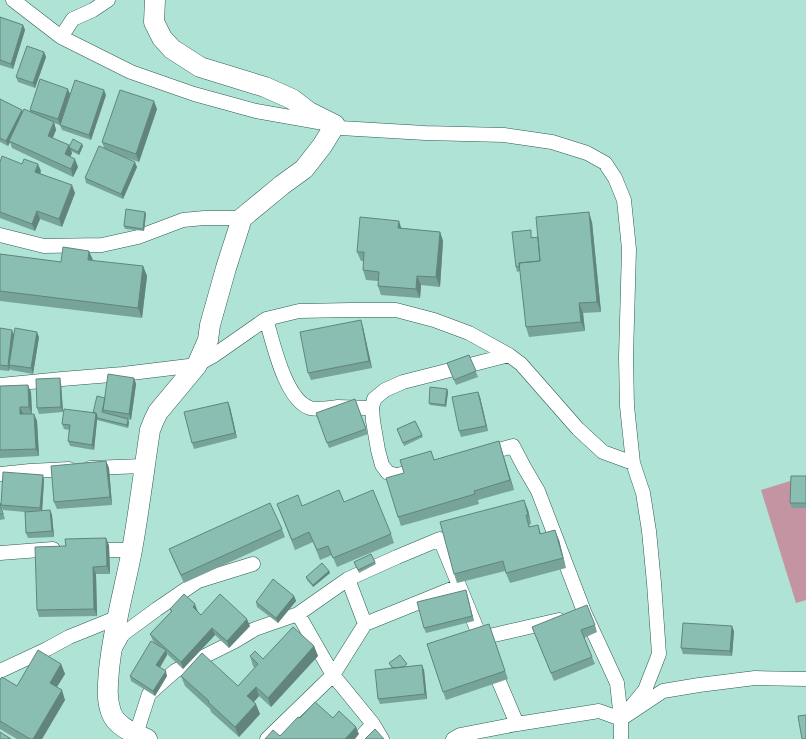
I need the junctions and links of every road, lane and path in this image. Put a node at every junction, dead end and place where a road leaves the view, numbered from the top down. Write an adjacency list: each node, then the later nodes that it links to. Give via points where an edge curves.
1 (13, 0): 4 (street)
2 (108, 0): 4 (street, via 73,20)
3 (155, 0): 5 (main road, via 154,22 162,38 172,49 200,67 265,87 292,99 309,112)
4 (61, 37): 5 (street, via 131,72 194,94 256,111)
5 (335, 125): 6 (main road, via 304,170); 14 (street, via 340,128 372,130 504,135 552,142 587,153 604,163 615,178 624,200 629,249 626,364)
6 (242, 218): 7 (street, via 183,220 138,237 102,245 44,246); 10 (main road, via 210,325 208,340)
7 (0, 235)
8 (266, 319): 9 (street, via 299,311 396,310 462,331); 10 (street); 12 (street, via 287,382 301,403 318,409)
9 (508, 355): 12 (street, via 403,382 385,390 374,399); 14 (street, via 522,364 578,429 603,452)
10 (197, 365): 11 (street); 15 (main road, via 158,412 150,430)
11 (0, 385)
12 (372, 408): 16 (street, via 378,450 382,465 388,473 397,475)
13 (472, 457): 26 (street, via 513,446 538,491)
14 (633, 463): 34 (street, via 643,493 649,531 659,654 645,690)
15 (144, 466): 17 (street); 20 (main road)
16 (428, 467)
17 (0, 474)
18 (64, 549): 21 (street)
19 (79, 549): 20 (street)
20 (132, 550): 27 (main road)
21 (0, 552)
22 (253, 564): 30 (street, via 198,581 123,634)
23 (348, 579): 24 (street, via 440,539); 25 (street); 28 (street)
24 (459, 586): 28 (street); 29 (street)
25 (298, 614): 32 (street); 37 (street, via 255,629 175,671 149,694)
26 (584, 614): 29 (street); 34 (street, via 617,683)
27 (116, 618): 30 (main road); 31 (street, via 69,637)
28 (365, 624): 32 (street)
29 (481, 638): 36 (street)
30 (110, 657): 37 (main road, via 107,694 111,713 120,725)
31 (0, 671)
32 (333, 675): 35 (street); 38 (street)
33 (806, 679): 34 (street, via 755,678 663,692)
34 (621, 719): 36 (street, via 599,711); 42 (street)
35 (373, 724): 39 (street); 40 (street)
36 (517, 724): 41 (street, via 460,734)
37 (138, 737)
38 (267, 739)
39 (359, 739)
40 (382, 739)
41 (453, 739)
42 (621, 739)

